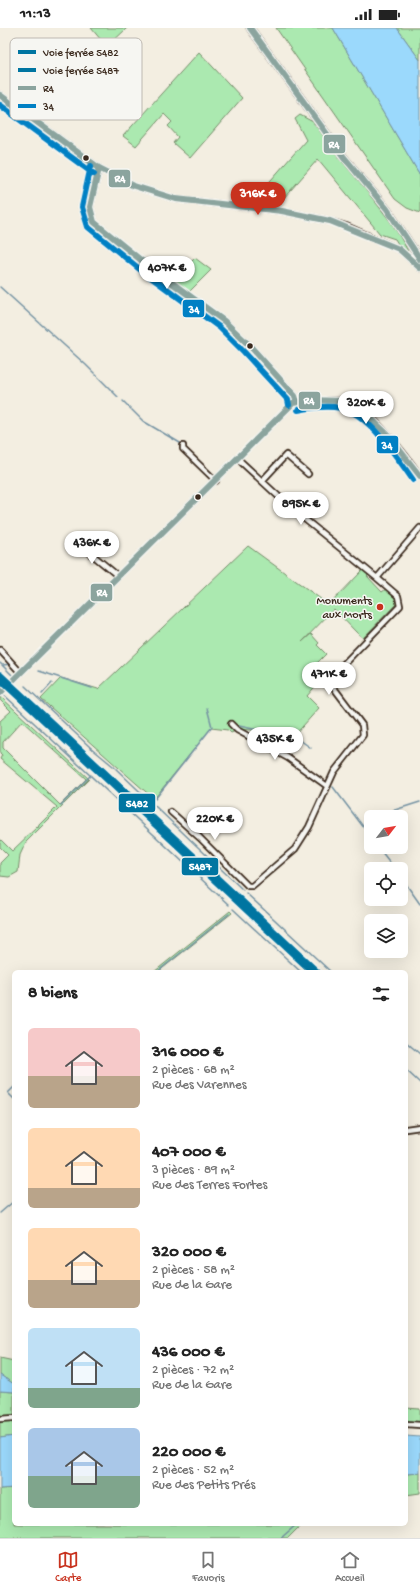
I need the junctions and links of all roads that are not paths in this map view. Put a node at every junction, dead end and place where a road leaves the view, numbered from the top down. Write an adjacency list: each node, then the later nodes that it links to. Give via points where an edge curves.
1 (250, 28): 6 (street, via 331,141 390,213)
2 (0, 95): 3 (street)
3 (10, 102)
4 (34, 120): 5 (street)
5 (99, 168): 7 (street, via 140,188 176,199 282,211 346,226 399,249); 8 (street, via 90,207 94,222 224,321 269,366 295,396)
6 (420, 259)
7 (420, 268)
8 (297, 402): 10 (street, via 289,406); 12 (street, via 339,401 356,405 394,443)
9 (183, 446): 13 (street, via 183,449)
10 (238, 459): 13 (street); 14 (street)
11 (308, 474): 14 (street, via 286,455)
12 (420, 476)
13 (216, 481): 17 (street)
14 (262, 481): 18 (street)
15 (420, 528): 18 (street)
16 (77, 542): 17 (street)
17 (118, 576): 20 (street)
18 (377, 578): 23 (street, via 398,596 400,606 332,676 334,688 359,721 363,732)
19 (0, 650): 20 (street)
20 (20, 672): 21 (street)
21 (2, 691)
22 (231, 724): 23 (street, via 237,730 294,762)
23 (327, 786): 24 (street, via 309,827 295,849 250,887)
24 (171, 812)
25 (420, 1127): 26 (street)
26 (408, 1129)
27 (12, 1418): 28 (street)
28 (0, 1419)
29 (408, 1424): 30 (street)
30 (420, 1425)

